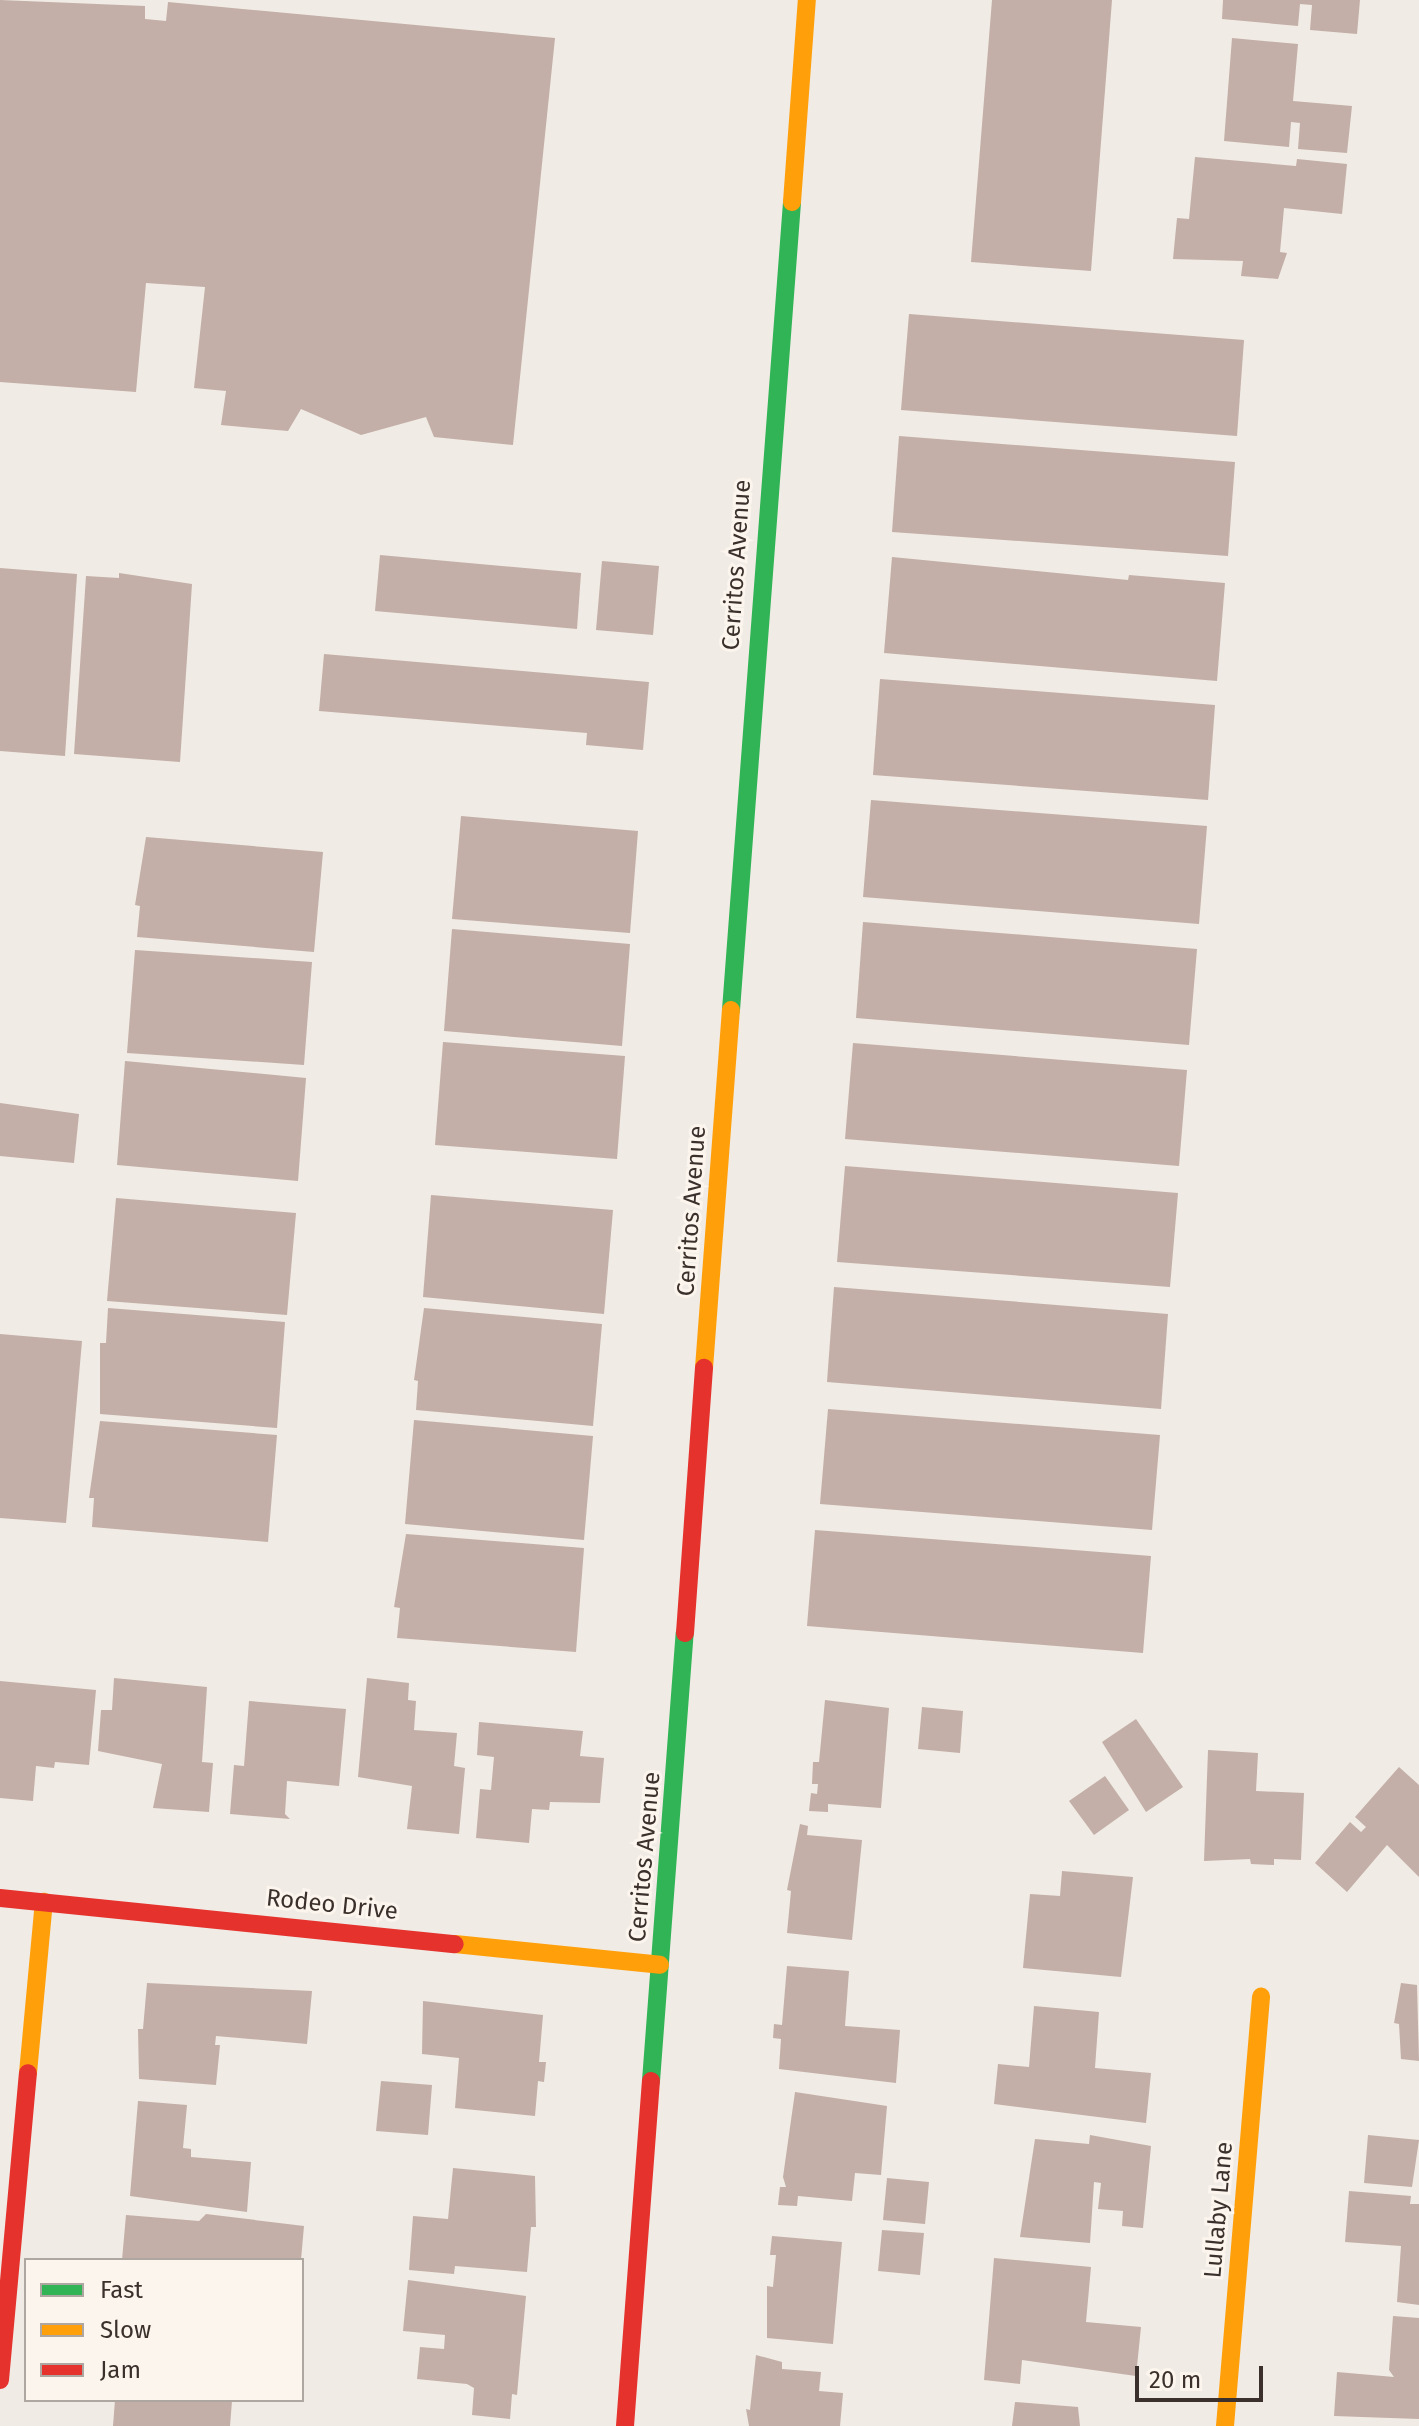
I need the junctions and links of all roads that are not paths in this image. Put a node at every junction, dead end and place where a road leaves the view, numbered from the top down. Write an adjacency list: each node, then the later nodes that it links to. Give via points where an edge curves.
1 (807, 0): 4 (street, Cerritos Avenue)
2 (0, 1898): 3 (street, Rodeo Drive)
3 (44, 1902): 4 (street, Rodeo Drive); 6 (street)
4 (660, 1965): 7 (street, Cerritos Avenue)
5 (1261, 1997): 8 (street, Lullaby Lane)
6 (0, 2380)
7 (625, 2426)
8 (1225, 2426)

